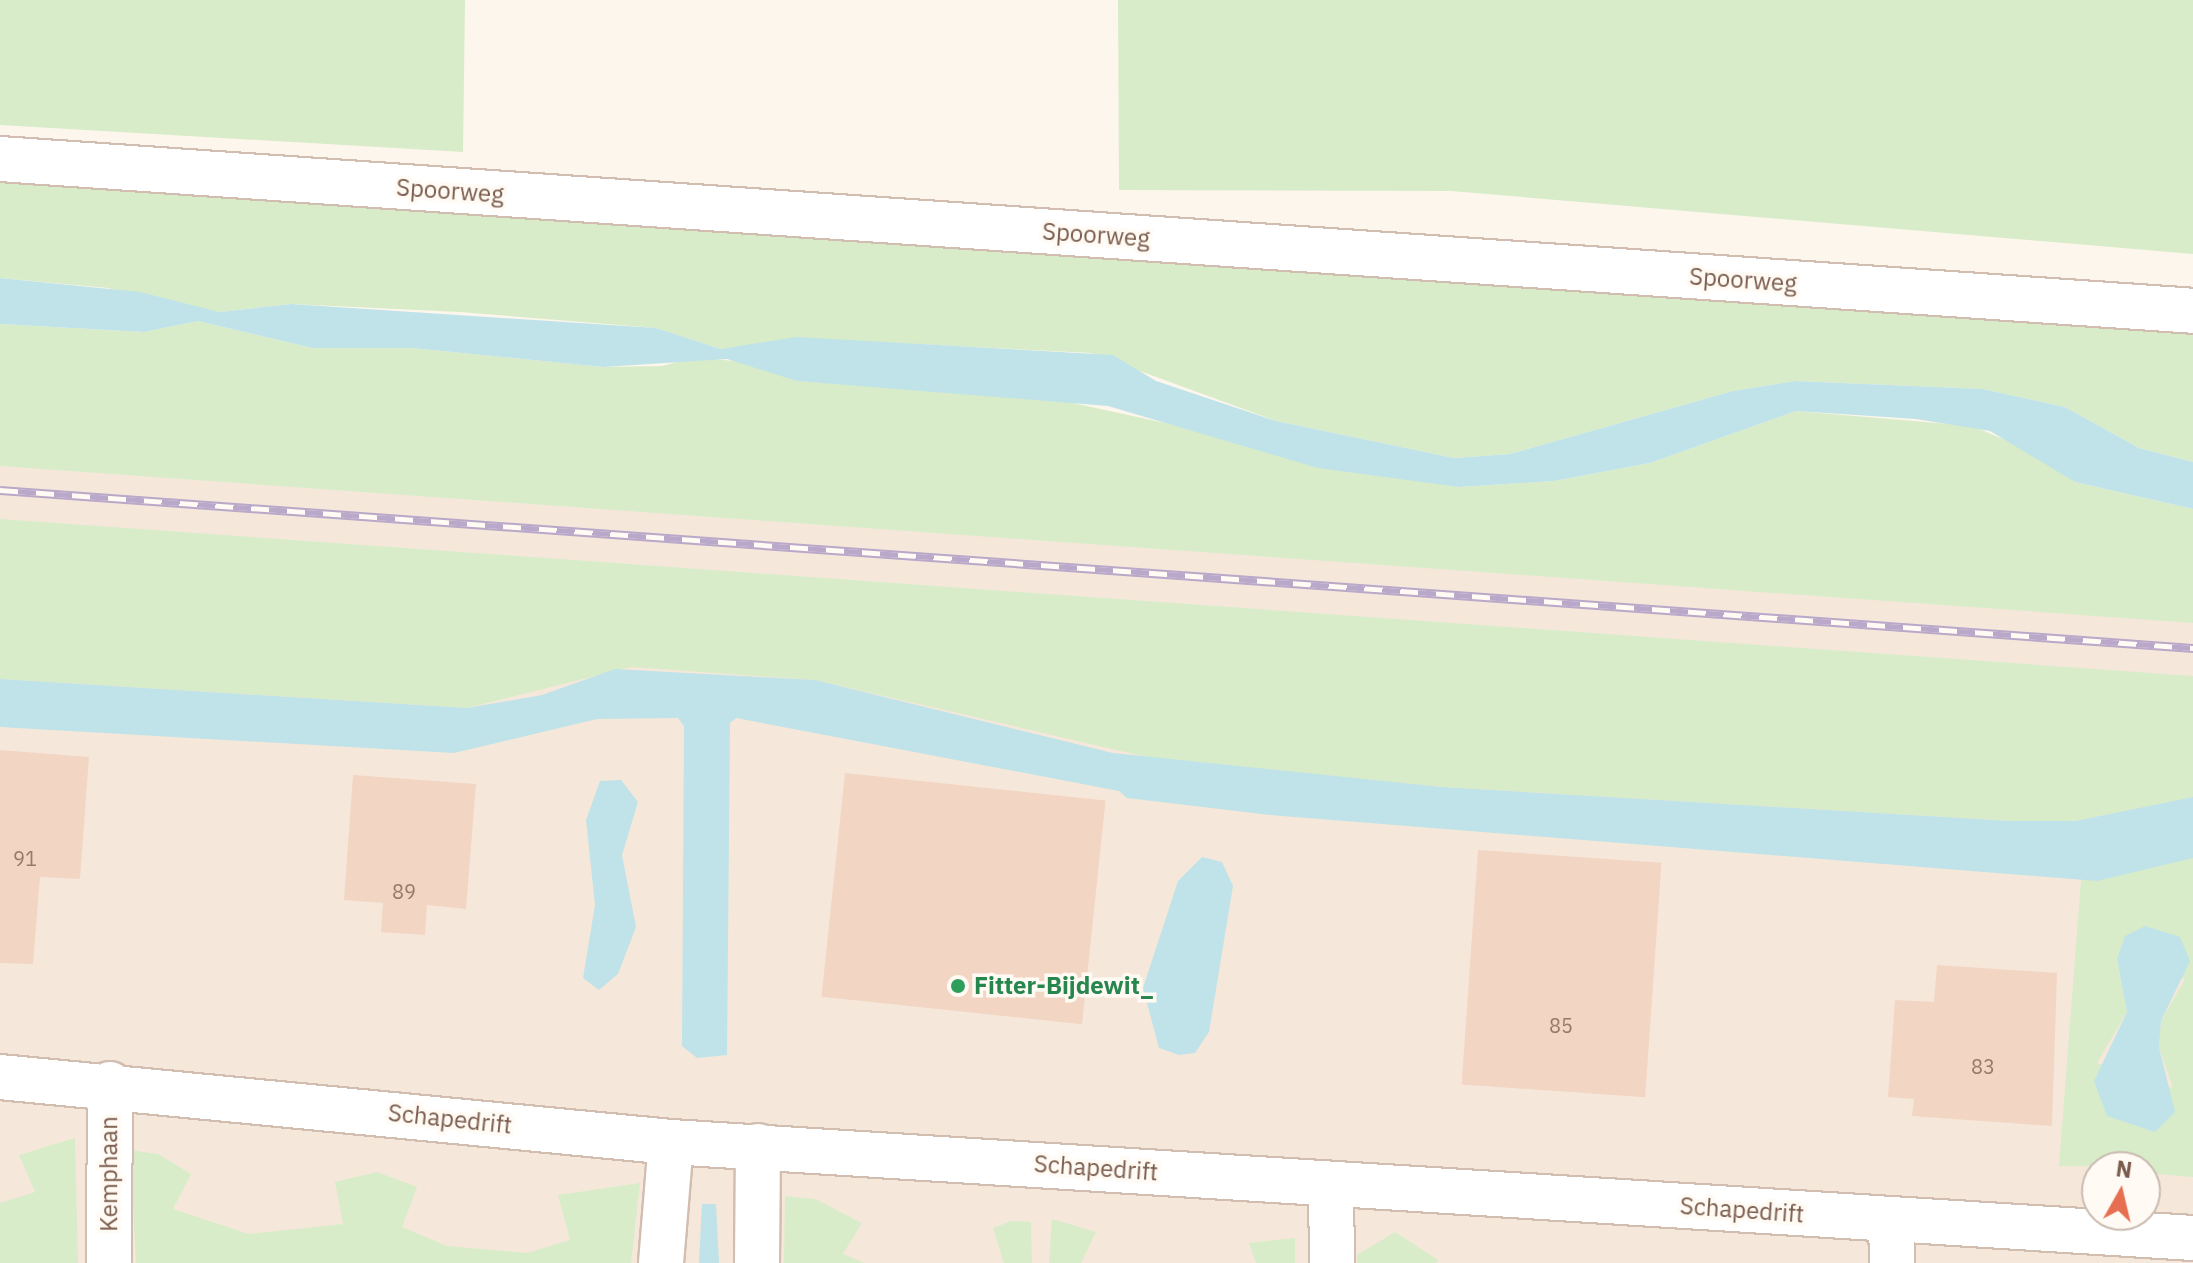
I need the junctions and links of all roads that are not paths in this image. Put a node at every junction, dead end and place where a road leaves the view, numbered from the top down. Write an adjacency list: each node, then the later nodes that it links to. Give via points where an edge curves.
1 (0, 159): 2 (street, Spoorweg)
2 (2193, 311)
3 (0, 1077): 4 (street, Schapedrift)
4 (110, 1084): 5 (street, Schapedrift); 10 (street, Kemphaan)
5 (671, 1142): 6 (street, Schapedrift); 11 (street)
6 (758, 1146): 7 (street, Schapedrift); 12 (street)
7 (1331, 1184): 8 (street, Schapedrift); 13 (street)
8 (1891, 1220): 9 (street, Schapedrift); 14 (street)
9 (2193, 1238)
10 (109, 1263)
11 (661, 1263)
12 (757, 1263)
13 (1332, 1263)
14 (1892, 1263)

